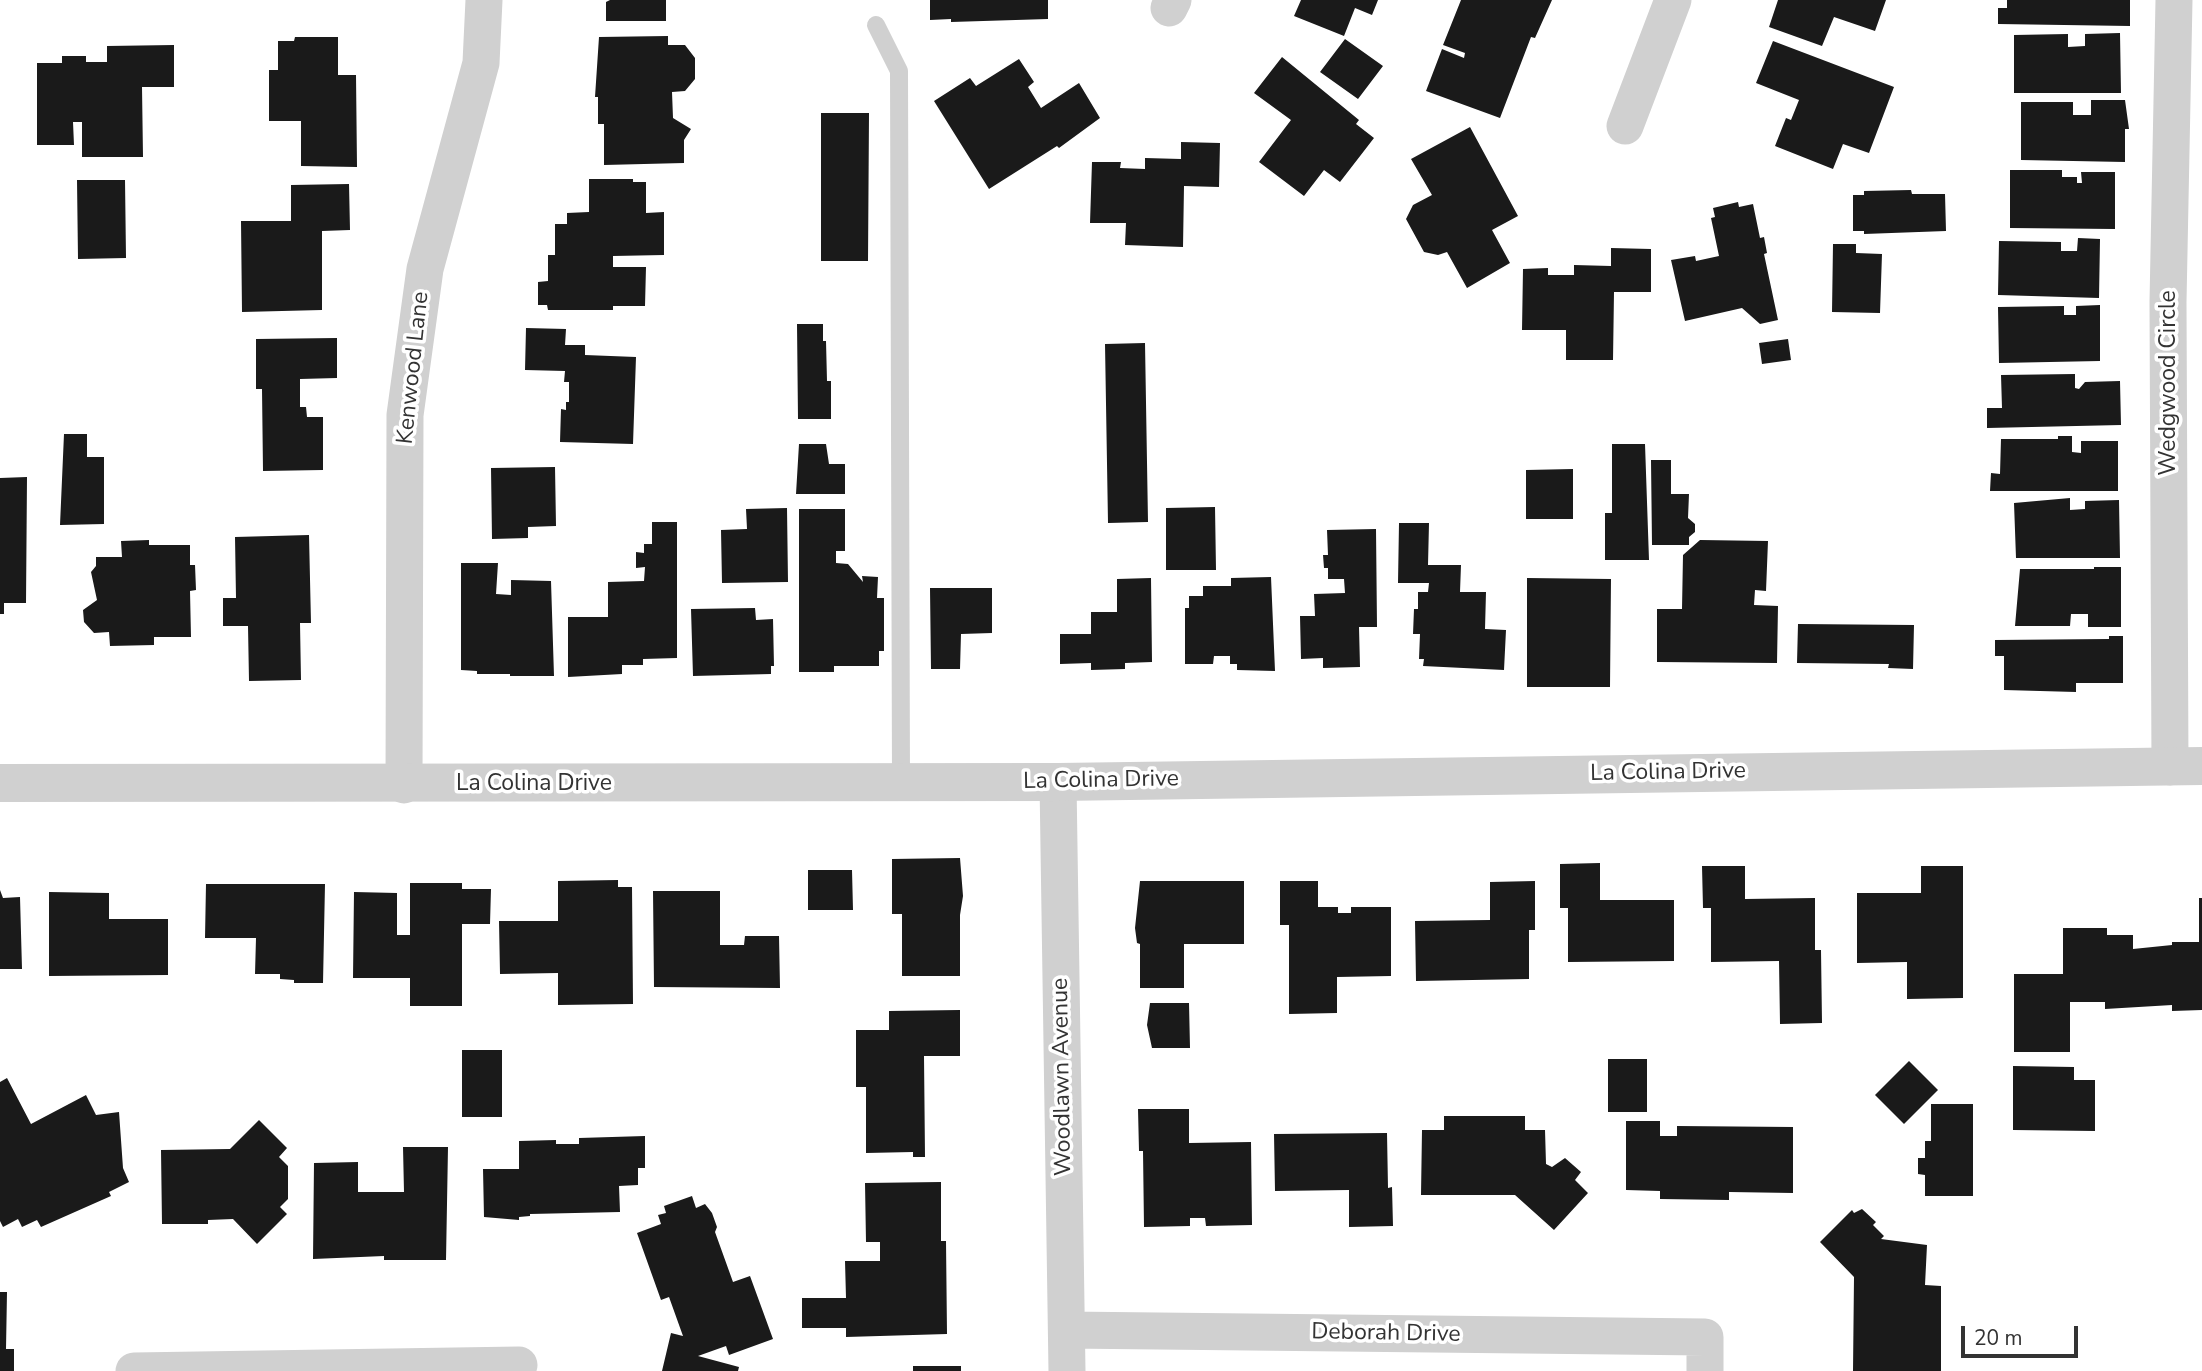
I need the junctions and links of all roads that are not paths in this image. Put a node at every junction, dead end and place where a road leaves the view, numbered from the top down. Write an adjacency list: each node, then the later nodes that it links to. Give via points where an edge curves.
1 (484, 0): 10 (street, Kenwood Lane, via 481,63 425,269 405,415)
2 (1674, 0): 5 (street)
3 (2174, 0): 6 (street, Wedgwood Circle, via 2168,302)
4 (876, 25): 9 (lane, via 899,71)
5 (1625, 126)
6 (2186, 766): 7 (street, La Colina Drive)
7 (1058, 782): 9 (street, La Colina Drive); 11 (street, Woodlawn Avenue)
8 (0, 783): 10 (street, La Colina Drive)
9 (901, 783): 10 (street, La Colina Drive)
10 (404, 785)
11 (1067, 1330): 12 (street, Deborah Drive); 15 (street, Woodlawn Avenue)
12 (1705, 1354)
13 (519, 1365): 14 (street)
14 (134, 1370)
15 (1067, 1371)

